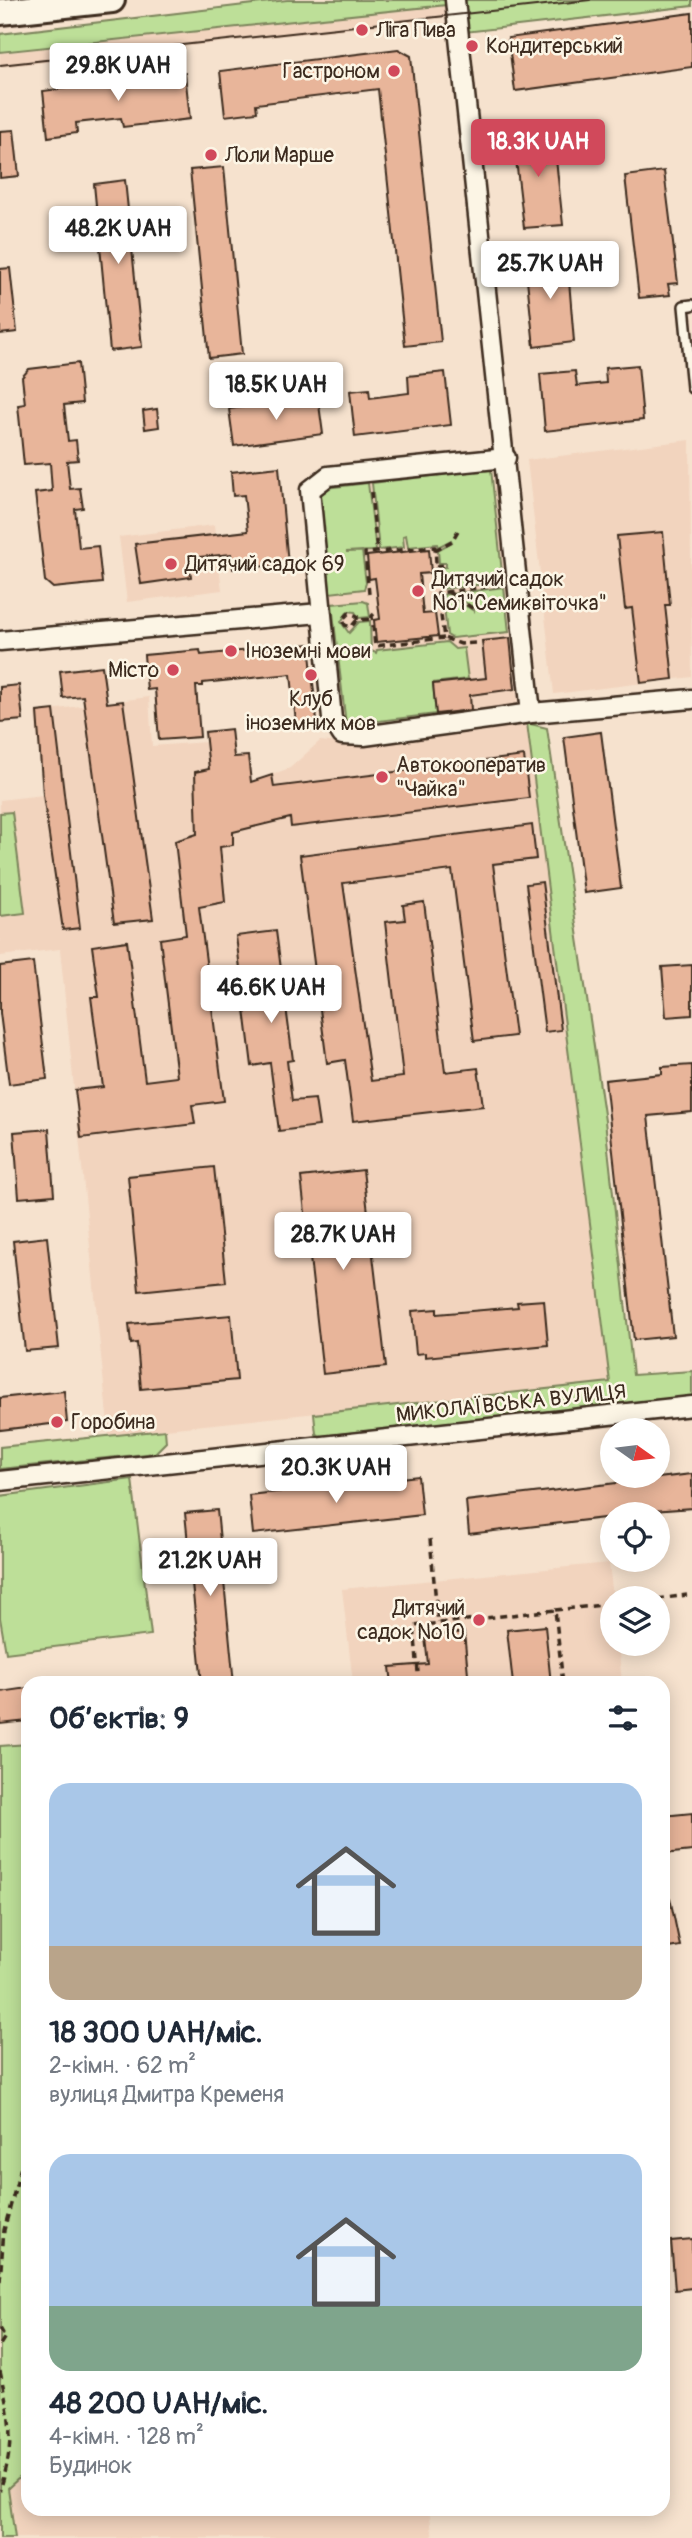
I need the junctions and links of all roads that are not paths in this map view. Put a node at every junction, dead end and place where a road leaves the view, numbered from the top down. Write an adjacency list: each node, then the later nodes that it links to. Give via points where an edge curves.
1 (112, 0): 3 (main road)
2 (455, 0): 6 (street)
3 (0, 12)
4 (692, 305): 5 (lane, via 684,306)
5 (692, 388)
6 (506, 458): 7 (street, via 328,476 317,482 310,490 310,503); 10 (street)
7 (320, 613): 8 (street); 10 (street, via 332,719 342,735 365,736)
8 (0, 641)
9 (692, 699): 10 (street)
10 (531, 713)
11 (692, 1406): 12 (street, МИКОЛАЇВСЬКА ВУЛИЦЯ)
12 (0, 1481)

